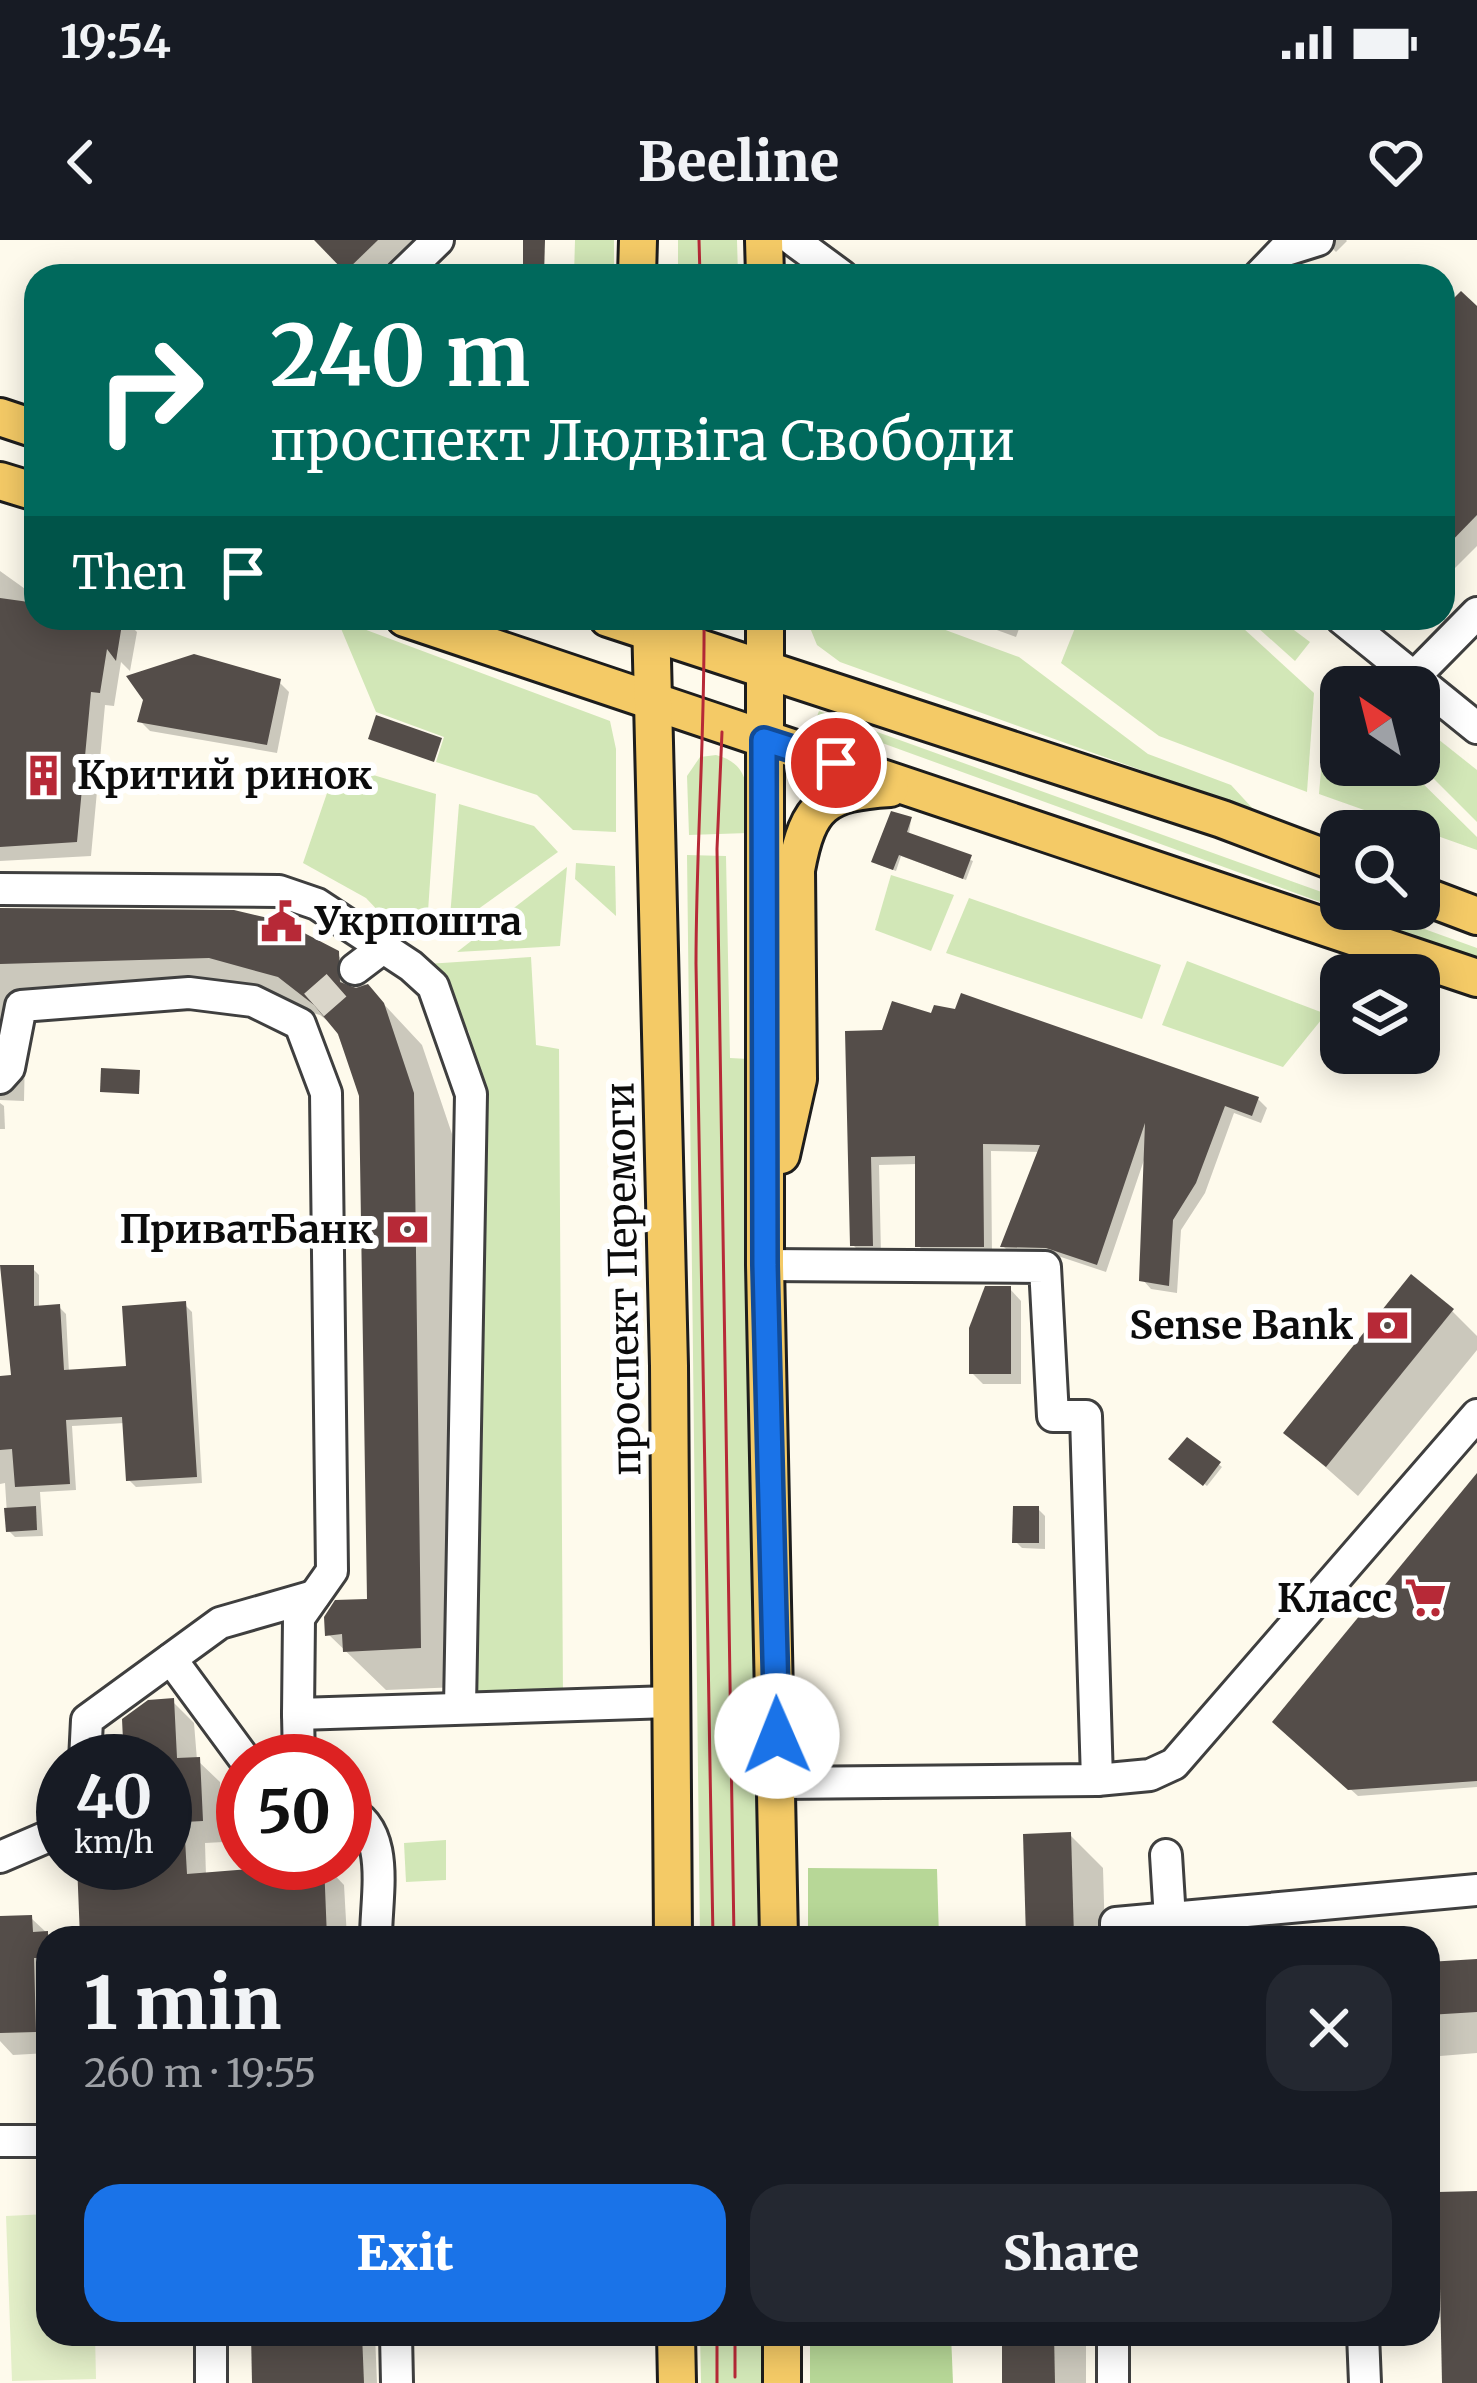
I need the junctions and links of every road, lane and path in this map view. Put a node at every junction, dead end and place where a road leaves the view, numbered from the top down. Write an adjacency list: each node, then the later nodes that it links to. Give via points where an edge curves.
1 (438, 240): 5 (street)
2 (793, 240): 6 (street)
3 (1318, 240): 4 (street)
4 (1277, 246)
5 (413, 264)
6 (826, 264)
7 (1477, 613): 14 (street)
8 (439, 630): 17 (main road)
9 (651, 630): 17 (main road, проспект Перемоги)
10 (661, 630): 15 (main road)
11 (766, 630): 15 (main road)
12 (1356, 630): 13 (street)
13 (1400, 666)
14 (1425, 666)
15 (764, 670): 19 (main road); 21 (main road)
16 (1440, 696): 18 (street)
17 (651, 704): 19 (main road); 34 (main road, проспект Перемоги)
18 (1475, 722)
19 (764, 740): 20 (main road); 29 (main road)
20 (909, 787): 27 (main road); 29 (main road, via 832,796 800,842 798,1079)
21 (1320, 856)
22 (0, 889): 25 (street, via 279,892 317,904)
23 (1440, 902): 24 (main road)
24 (1477, 916)
25 (384, 947): 26 (street); 35 (street, via 433,986 471,1094)
26 (356, 969)
27 (1477, 978)
28 (0, 1078): 32 (street, via 21,1006 189,993 307,1014 326,1093 332,1570)
29 (767, 1217): 30 (main road)
30 (765, 1265): 40 (street, via 1045,1267 1053,1416 1086,1416); 41 (main road)
31 (1477, 1415): 40 (street, via 1174,1764)
32 (314, 1596): 33 (street, via 220,1623); 36 (street, via 299,1618)
33 (171, 1659): 37 (street, via 87,1720); 38 (street)
34 (670, 1702): 35 (street); 49 (main road, проспект Перемоги)
35 (460, 1707): 36 (street)
36 (298, 1714): 39 (street)
37 (86, 1734)
38 (226, 1734)
39 (298, 1734)
40 (1097, 1780): 41 (street)
41 (778, 1784): 50 (main road)
42 (372, 1830): 48 (street)
43 (36, 1842): 45 (street)
44 (1166, 1855): 47 (street)
45 (0, 1857)
46 (1477, 1890): 47 (street)
47 (1170, 1919): 51 (street)
48 (376, 1926)
49 (674, 1926)
50 (779, 1926)
51 (1117, 1926)
52 (0, 2141): 53 (street)
53 (36, 2141)
54 (211, 2346): 60 (street)
55 (396, 2346): 61 (street)
56 (676, 2346): 62 (main road)
57 (782, 2346): 63 (main road)
58 (1113, 2346): 64 (street)
59 (1364, 2346): 65 (street)
60 (212, 2383)
61 (397, 2383)
62 (677, 2383)
63 (782, 2383)
64 (1113, 2383)
65 (1365, 2383)

